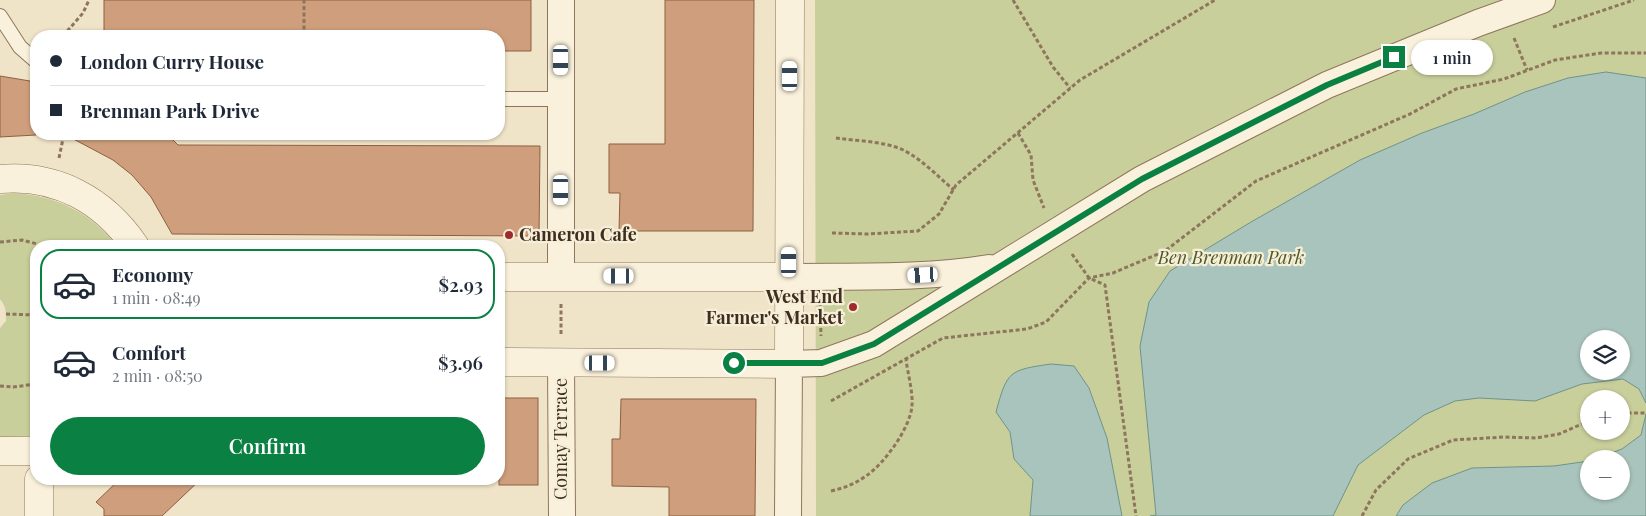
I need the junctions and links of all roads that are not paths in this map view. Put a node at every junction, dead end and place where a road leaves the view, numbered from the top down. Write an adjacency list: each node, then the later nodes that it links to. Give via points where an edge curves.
1 (561, 0): 7 (street)
2 (790, 0): 13 (street)
3 (1542, 0): 10 (street, via 1327,85 1142,179)
4 (0, 16): 5 (lane, via 20,47)
5 (30, 56)
6 (505, 99): 7 (lane)
7 (561, 99): 11 (street)
8 (0, 180): 9 (street, via 28,178 72,190 99,206)
9 (131, 240)
10 (1002, 266): 13 (street, via 960,273); 16 (street, via 874,344 822,363)
11 (561, 276): 12 (street); 13 (street)
12 (505, 277)
13 (789, 277): 16 (street)
14 (505, 362): 15 (street)
15 (561, 362): 16 (street); 21 (street, Comay Terrace)
16 (788, 364): 22 (street)
17 (0, 451): 18 (street)
18 (30, 452)
19 (39, 485): 20 (street)
20 (39, 516)
21 (562, 516)
22 (788, 516)

